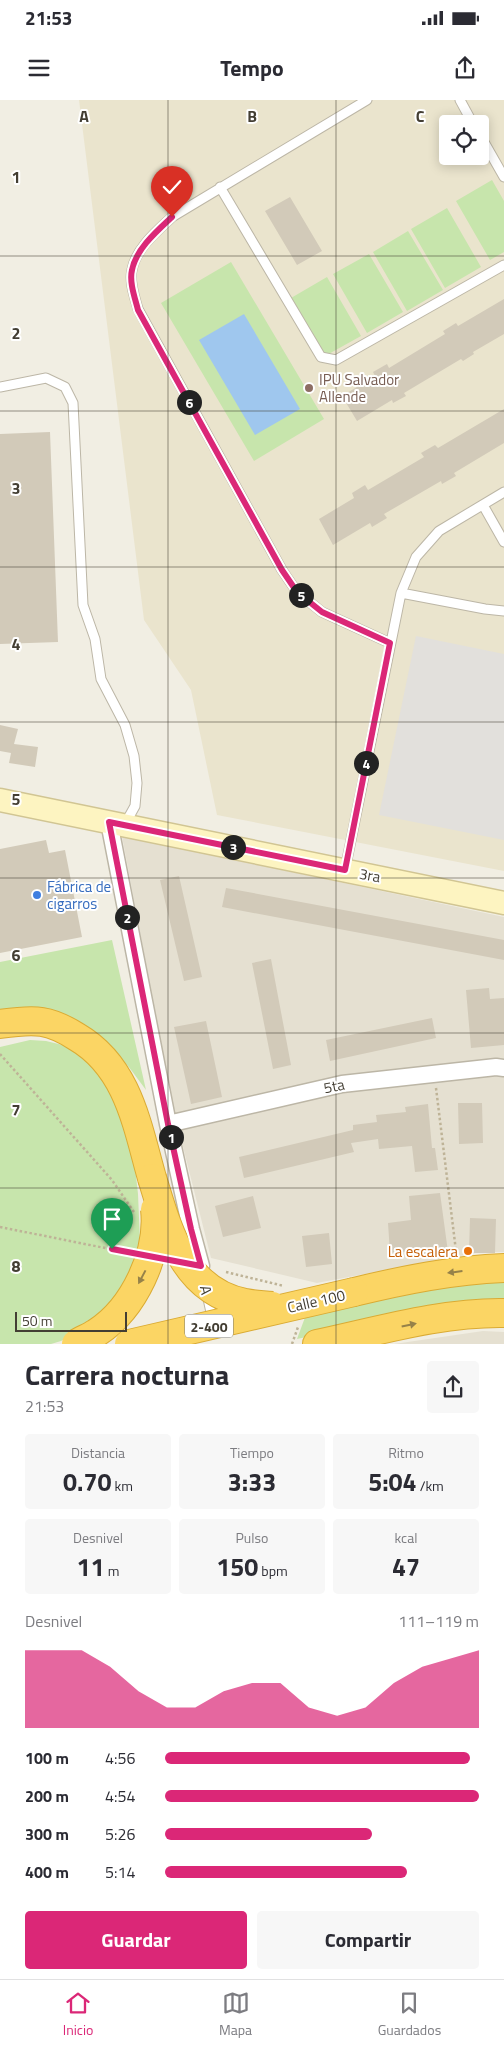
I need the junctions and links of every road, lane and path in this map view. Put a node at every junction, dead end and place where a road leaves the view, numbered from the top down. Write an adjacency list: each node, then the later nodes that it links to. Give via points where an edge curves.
1 (367, 100): 6 (lane)
2 (460, 100): 3 (lane)
3 (469, 115)
4 (489, 150): 5 (lane)
5 (504, 176)
6 (220, 188): 7 (lane, via 321,357 336,360); 14 (lane, via 172,217 153,234 139,254 132,271 138,310 297,592 322,612)
7 (504, 265)
8 (0, 386): 16 (lane, via 46,378 65,387 74,402 83,605 94,639 101,679 125,725 137,782 135,806)
9 (504, 492): 10 (lane)
10 (483, 505): 11 (lane); 12 (lane, via 439,531 416,557)
11 (504, 542)
12 (401, 593): 13 (lane); 14 (lane)
13 (504, 611)
14 (390, 643): 17 (lane)
15 (0, 800): 16 (street, 3ra)
16 (117, 823): 17 (street, 3ra); 25 (street, A)
17 (345, 870): 18 (street, 3ra)
18 (504, 903)
19 (0, 1024): 21 (highway, via 44,1022)
20 (0, 1040): 21 (highway, via 32,1033)
21 (82, 1040): 26 (highway, via 111,1065 118,1076 131,1107)
22 (0, 1054): 27 (path, via 112,1180)
23 (504, 1068): 24 (street, 5ta)
24 (434, 1074): 25 (street, 5ta, via 342,1084); 29 (path)
25 (168, 1124): 31 (street, A)
26 (152, 1178): 33 (highway, bridge, via 173,1242 193,1274 211,1289 244,1303); 36 (highway, one-way to 36, bridge, via 155,1234 144,1273 119,1313 97,1333)
27 (135, 1212)
28 (0, 1227): 30 (path)
29 (456, 1251)
30 (131, 1253)
31 (201, 1266): 33 (path); 35 (lane, A)
32 (504, 1268): 33 (highway, Calle 100 / 2-400, one-way to 33, bridge, via 404,1280 354,1292)
33 (290, 1298): 37 (highway, Calle 100 / 2-400, bridge)
34 (504, 1313): 38 (highway, one-way to 34, via 426,1321)
35 (212, 1317)
36 (76, 1344)
37 (129, 1344)
38 (317, 1344)

